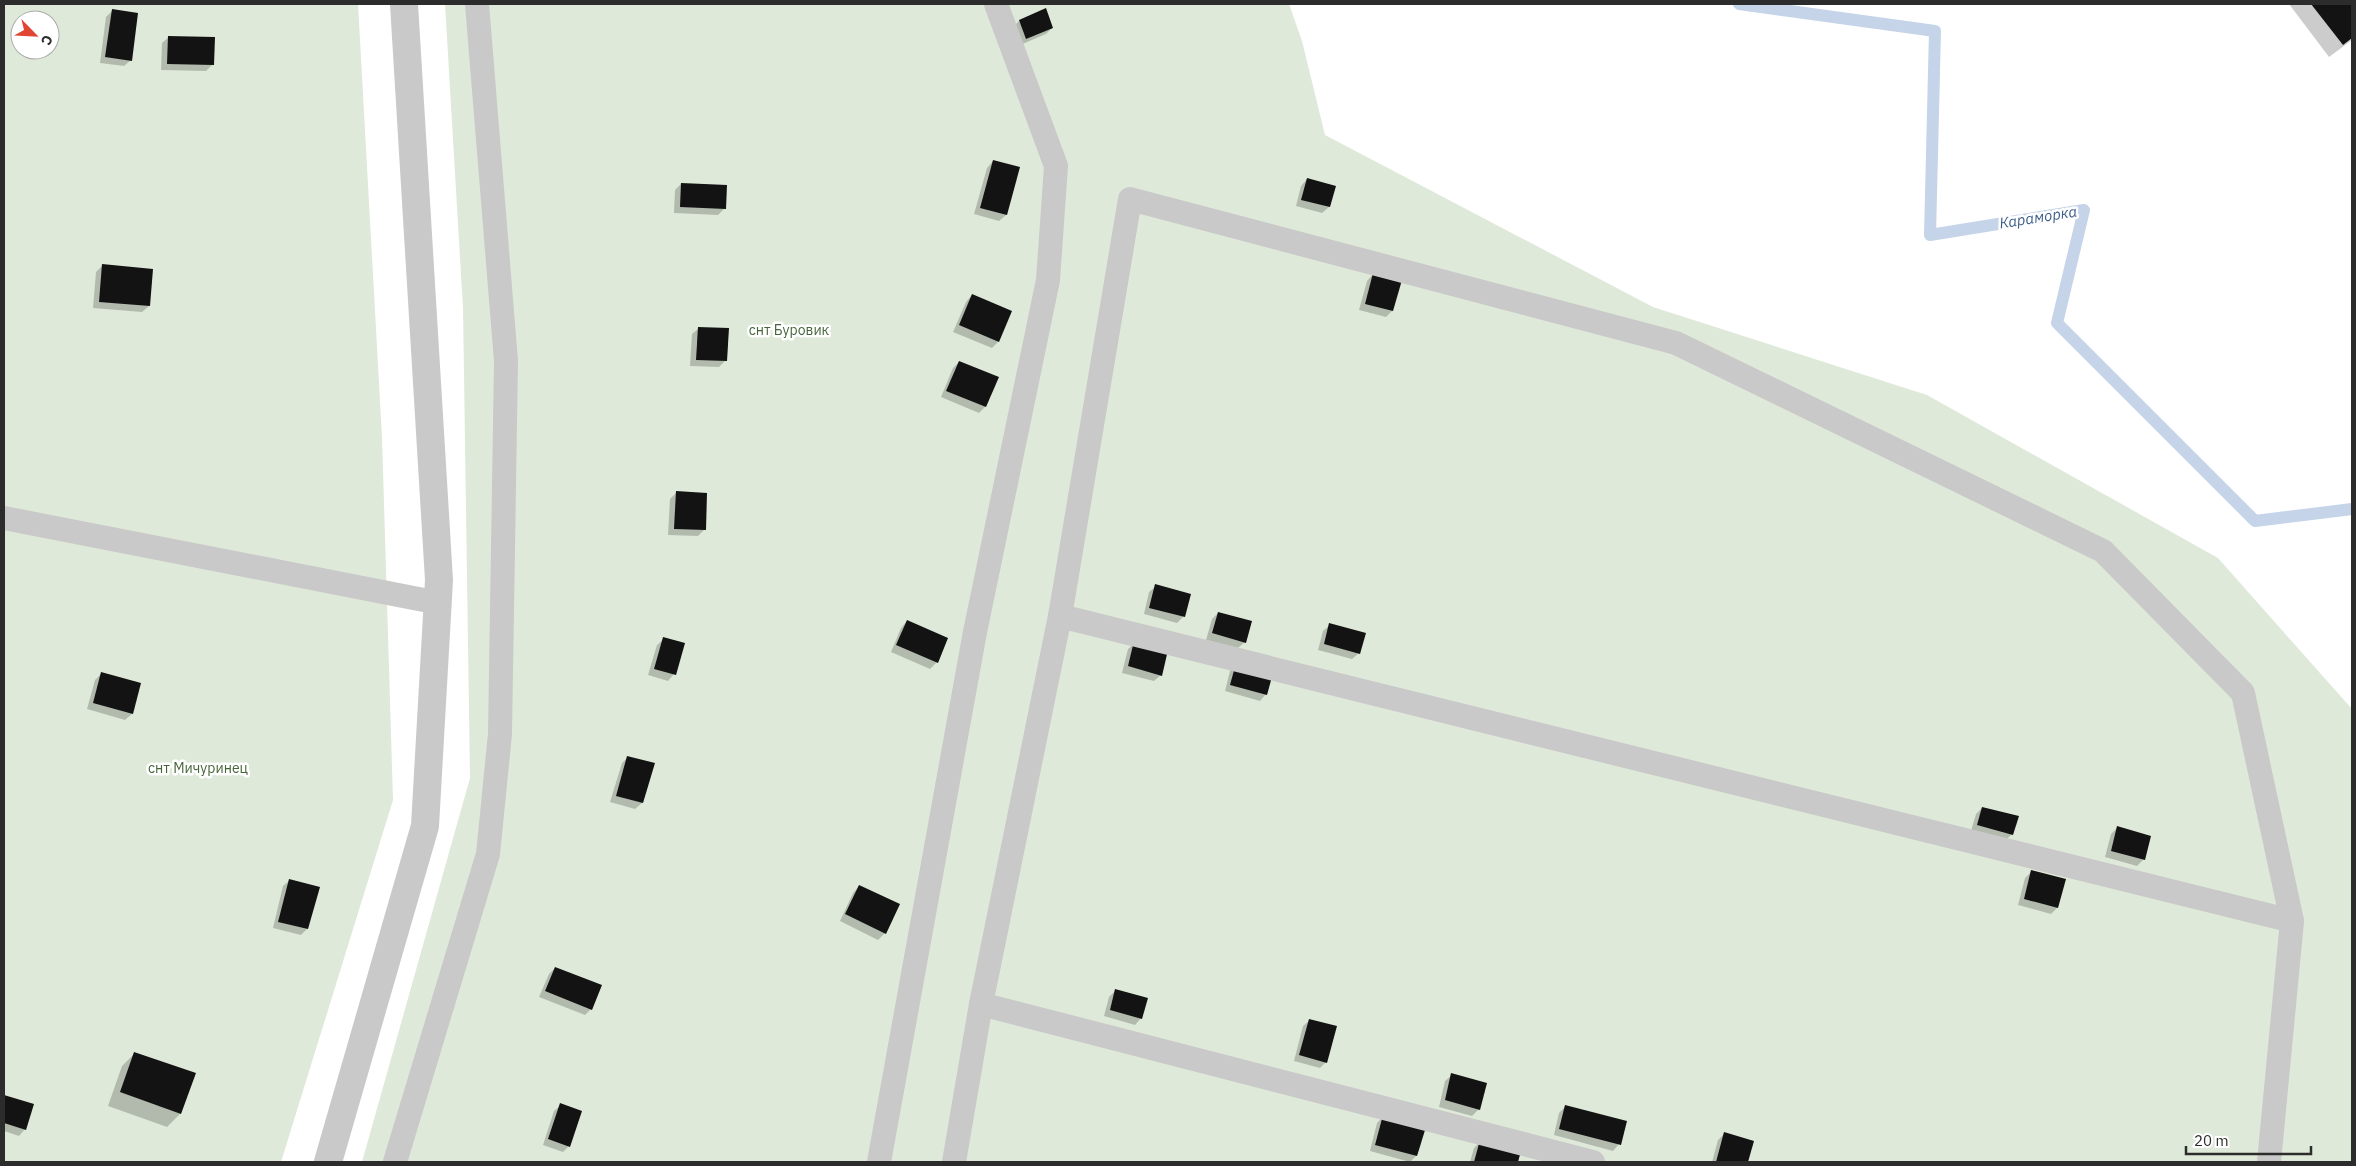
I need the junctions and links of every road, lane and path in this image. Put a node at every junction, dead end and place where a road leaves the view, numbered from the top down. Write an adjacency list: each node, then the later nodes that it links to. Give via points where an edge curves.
1 (404, 4): 5 (street)
2 (477, 4): 10 (lane, via 506,361 500,734 488,854)
3 (996, 4): 11 (lane, via 1056,166 1048,280 975,632)
4 (4, 518): 5 (lane)
5 (439, 603): 9 (street, via 425,826)
6 (1060, 616): 7 (lane); 7 (lane, via 1130,199 1676,343 2103,551 2243,693); 8 (lane)
7 (2292, 921): 14 (lane)
8 (981, 1004): 12 (lane); 13 (lane)
9 (328, 1162)
10 (395, 1162)
11 (879, 1162)
12 (954, 1162)
13 (1593, 1162)
14 (2269, 1162)

